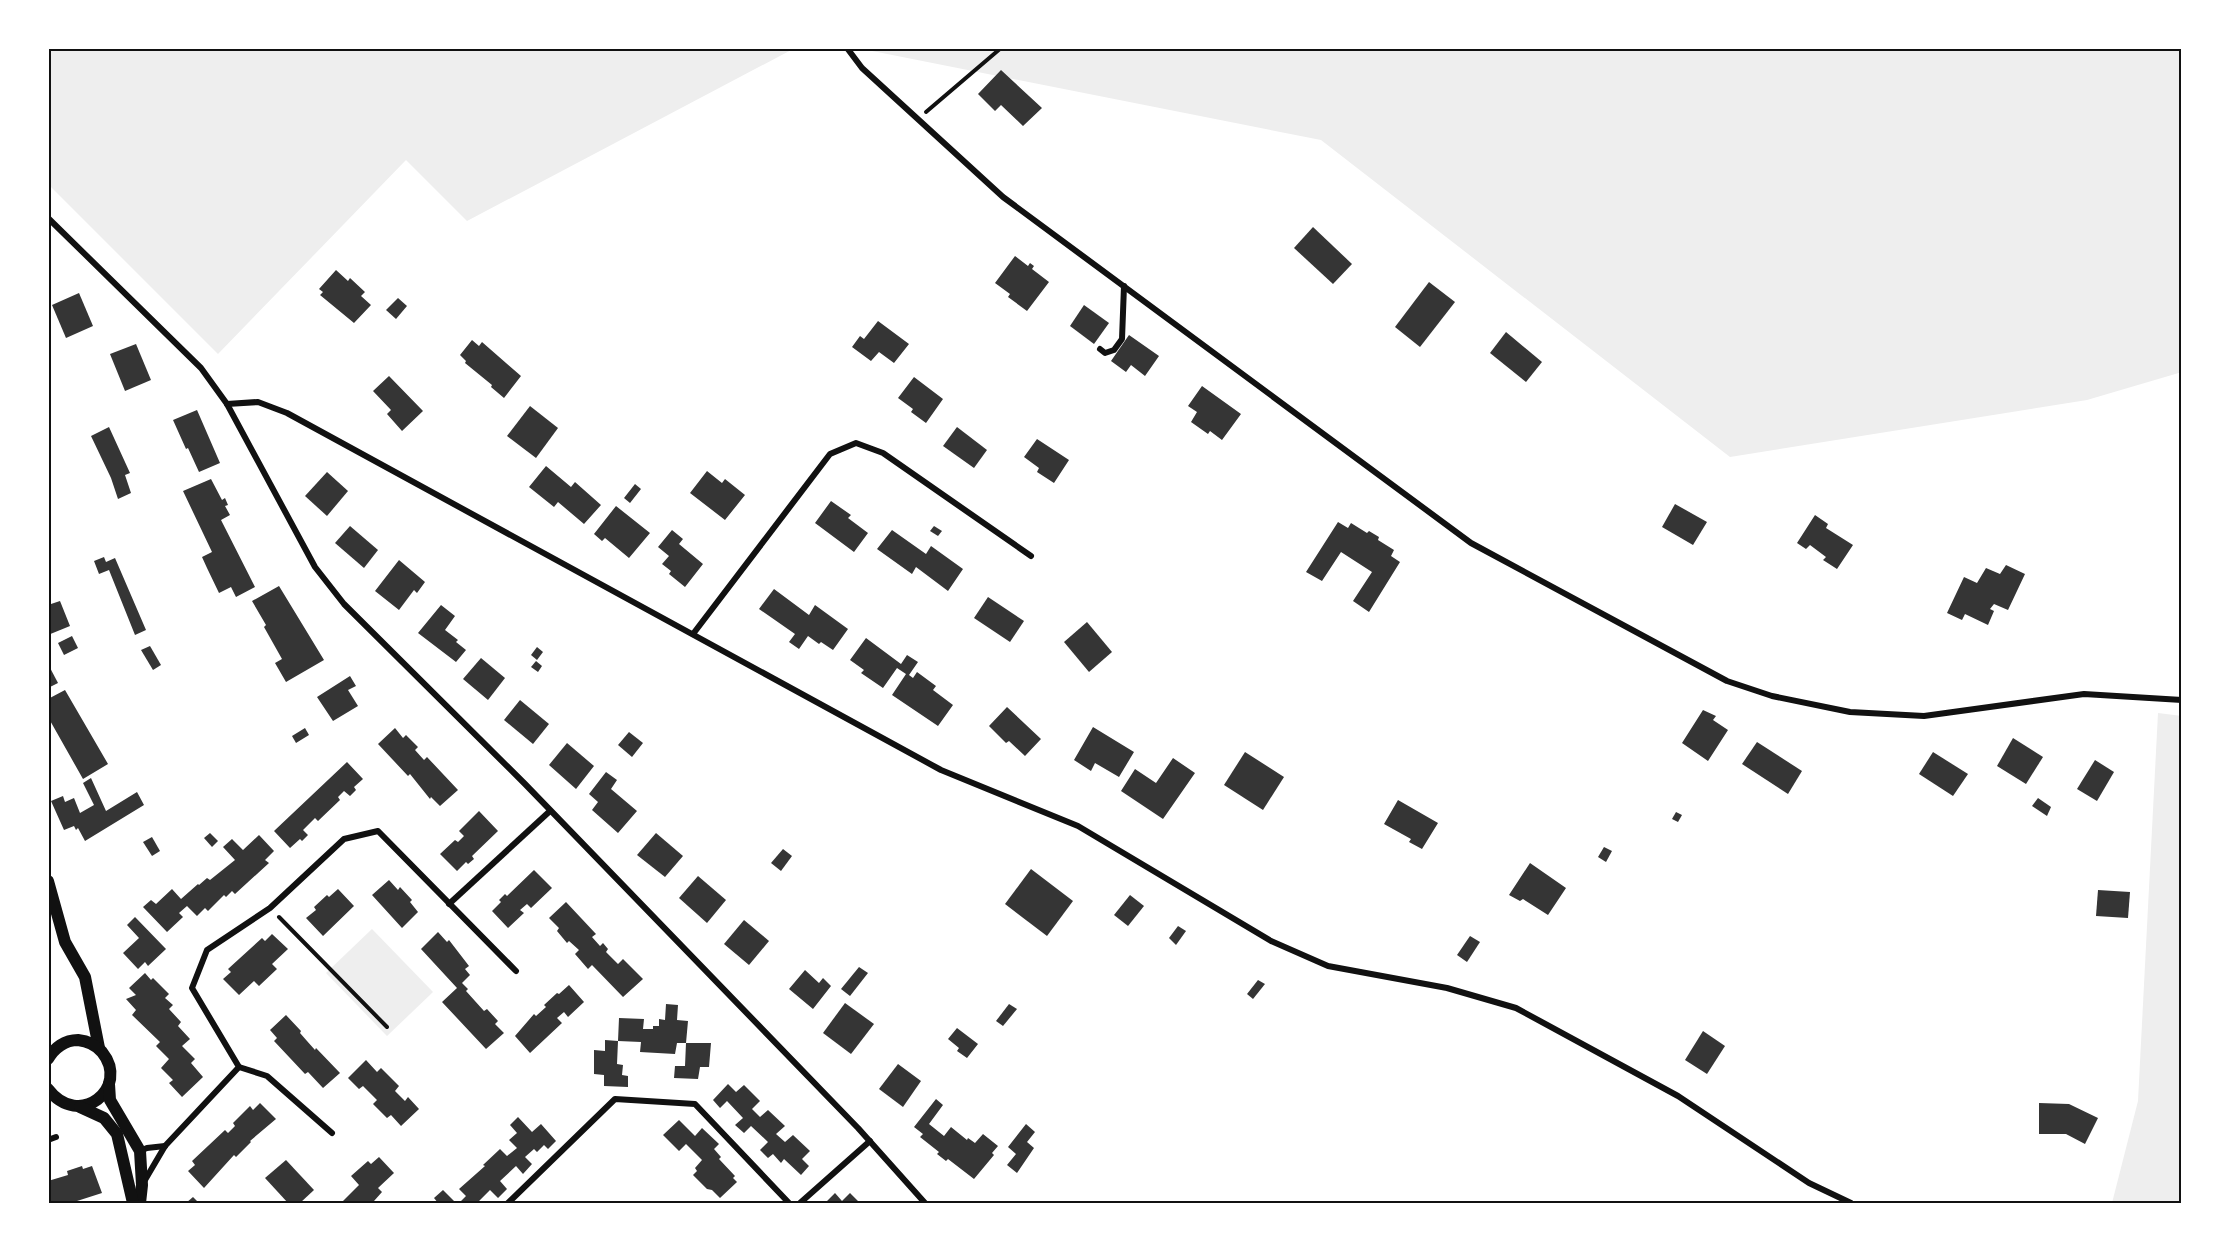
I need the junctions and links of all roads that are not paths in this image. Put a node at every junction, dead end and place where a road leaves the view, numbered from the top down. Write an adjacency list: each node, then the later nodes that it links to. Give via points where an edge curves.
1 (847, 48): 3 (street, via 862,68 1003,197)
2 (48, 218): 5 (street, via 201,368)
3 (1124, 286): 4 (street, via 1122,339 1114,350 1105,353); 8 (street, via 1471,543 1727,681 1772,696 1850,712 1923,716 2084,694)
4 (1100, 349)
5 (227, 404): 7 (street, via 258,402 287,413); 9 (street, via 315,567 344,604)
6 (1032, 556): 7 (street, via 884,453 856,443 830,454)
7 (693, 634): 32 (street, via 941,770 1078,826 1271,941 1328,966 1447,988 1516,1008 1678,1096 1809,1183)
8 (2182, 700)
9 (550, 811): 11 (street); 22 (street)
10 (48, 881): 13 (main road, via 65,942 86,977)
11 (449, 904): 12 (street); 15 (street, via 378,831 344,839 270,908 207,950 192,988)
12 (516, 971)
13 (99, 1048): 14 (main road, via 75,1040 62,1044); 16 (main road, via 108,1058)
14 (49, 1055)
15 (239, 1067): 19 (street, via 267,1076); 23 (street)
16 (109, 1084): 18 (main road, via 103,1096); 24 (main road, via 110,1100)
17 (48, 1089): 18 (main road, via 55,1099)
18 (80, 1107): 26 (main road, via 104,1118 117,1134)
19 (332, 1133)
20 (56, 1137): 21 (street)
21 (48, 1140)
22 (870, 1141): 30 (street); 31 (street)
23 (165, 1146): 24 (street); 25 (street)
24 (140, 1150): 25 (main road)
25 (142, 1185): 27 (main road)
26 (133, 1203)
27 (140, 1203)
28 (508, 1203): 29 (street, via 615,1099 695,1104)
29 (789, 1203)
30 (800, 1203)
31 (926, 1203)
32 (1851, 1203)

